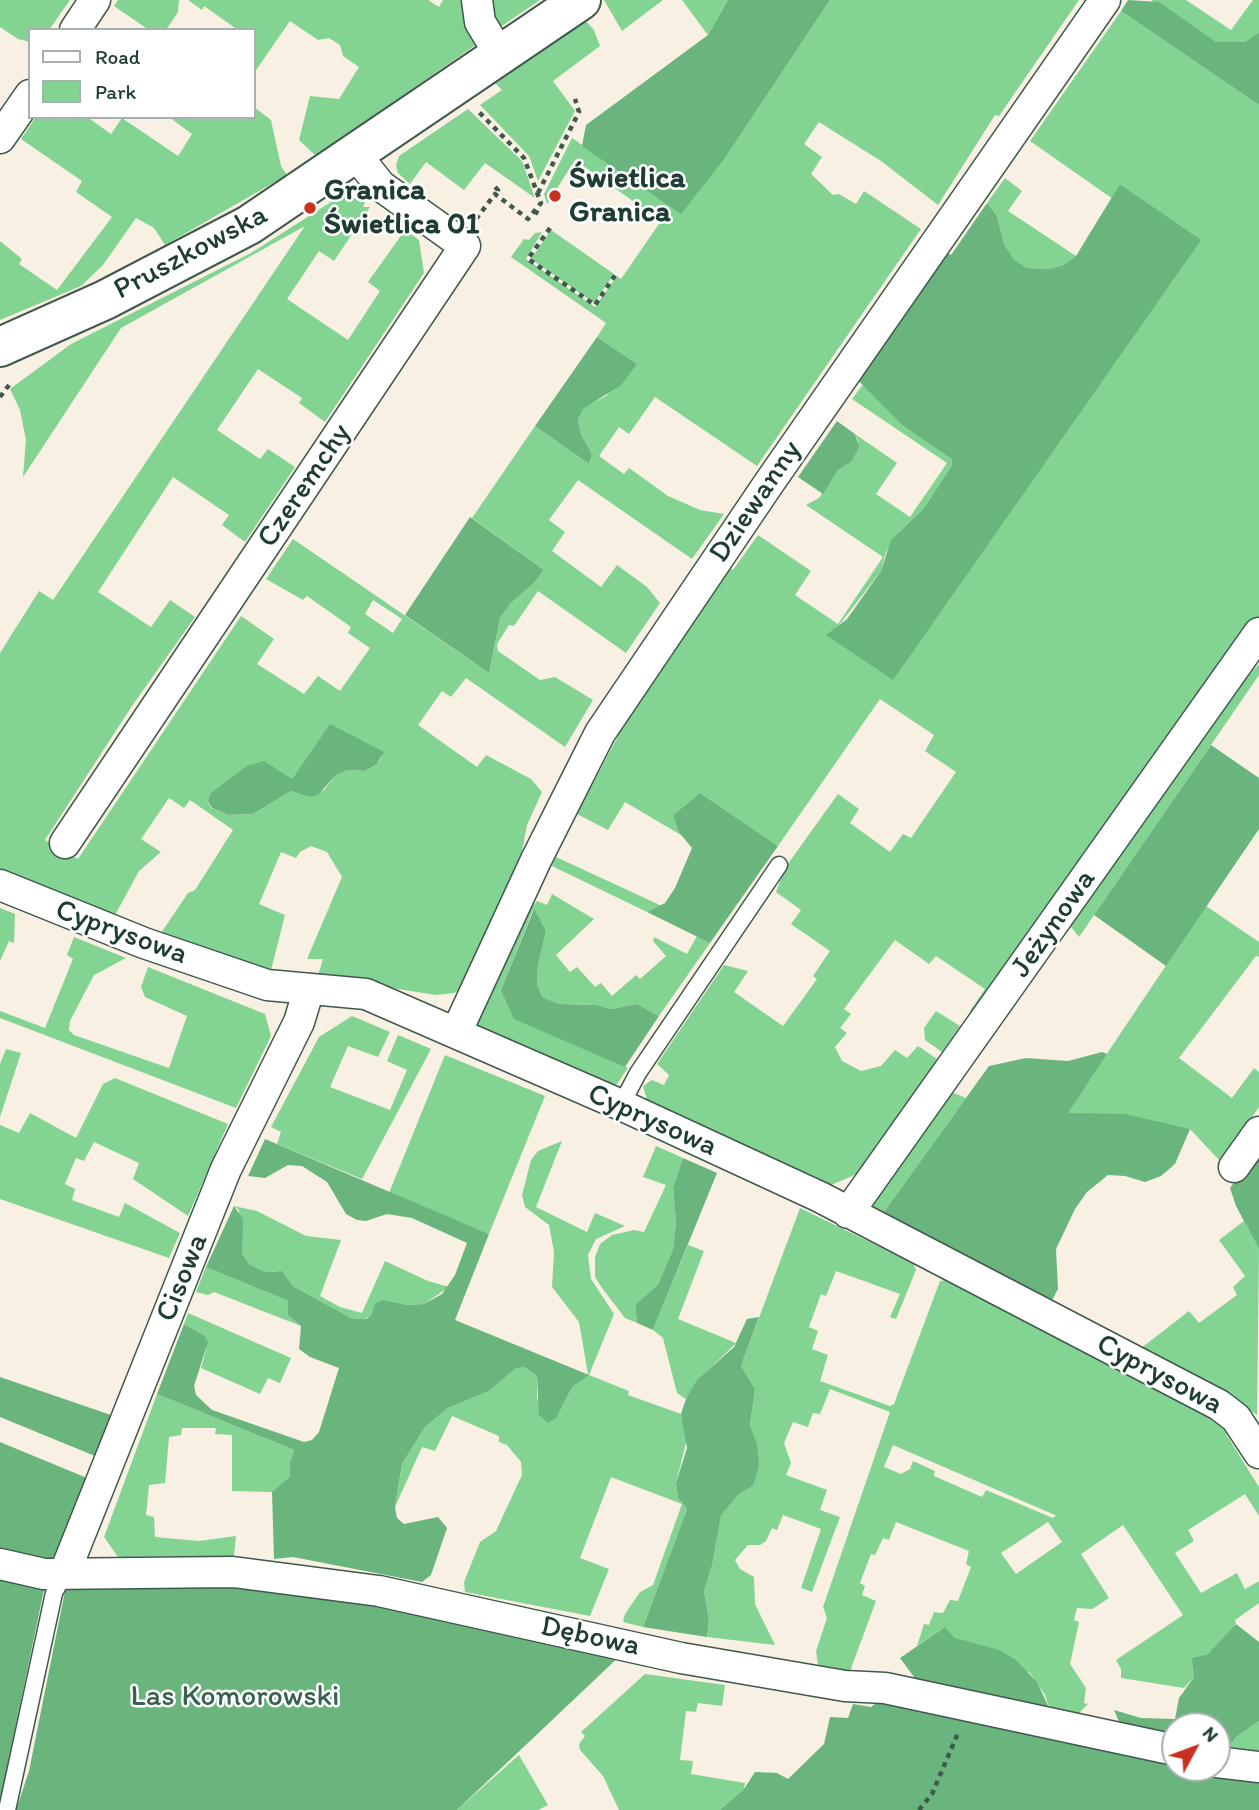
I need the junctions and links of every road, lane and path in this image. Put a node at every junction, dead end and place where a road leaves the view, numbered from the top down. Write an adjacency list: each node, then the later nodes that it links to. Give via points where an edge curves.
1 (96, 0): 5 (street)
2 (477, 0): 6 (street, via 480,22)
3 (581, 0): 6 (street, Pruszkowska)
4 (1105, 0): 26 (street, Dziewanny, via 600,733)
5 (76, 28)
6 (500, 55): 11 (street, Pruszkowska)
7 (28, 98): 10 (street)
8 (575, 99): 13 (path, via 579,112)
9 (469, 102): 13 (path, via 524,158)
10 (0, 138)
11 (356, 155): 20 (street, Pruszkowska, via 220,241); 22 (street, Czeremchy, via 381,186 465,246)
12 (495, 187): 14 (path)
13 (537, 193): 15 (path, via 541,203)
14 (495, 194): 15 (path, via 528,219); 17 (path)
15 (534, 211): 16 (path)
16 (541, 215)
17 (470, 228)
18 (550, 228): 19 (path, via 528,259 595,305)
19 (616, 274)
20 (0, 347)
21 (1259, 633): 30 (street, Jeżynowa)
22 (65, 843)
23 (779, 865): 27 (lane)
24 (0, 886): 25 (street, Cyprysowa, via 252,980)
25 (309, 989): 26 (street, Cyprysowa, via 366,994); 33 (street, Cisowa, via 299,1022 226,1169)
26 (456, 1033): 27 (street, Cyprysowa)
27 (621, 1105): 30 (street, Cyprysowa)
28 (1259, 1132): 29 (street)
29 (1234, 1167)
30 (848, 1213): 31 (street, Cyprysowa, via 1219,1405 1236,1418)
31 (1259, 1453)
32 (0, 1564): 33 (street, Dębowa, via 44,1574)
33 (65, 1572): 34 (street, Dębowa, via 233,1572 332,1584 681,1658 845,1686 886,1688); 38 (lane, via 54,1593)
34 (970, 1706): 35 (street, Dębowa); 39 (path, via 932,1794)
35 (1161, 1747)
36 (1231, 1764): 37 (street)
37 (1259, 1767)
38 (7, 1810)
39 (919, 1810)

